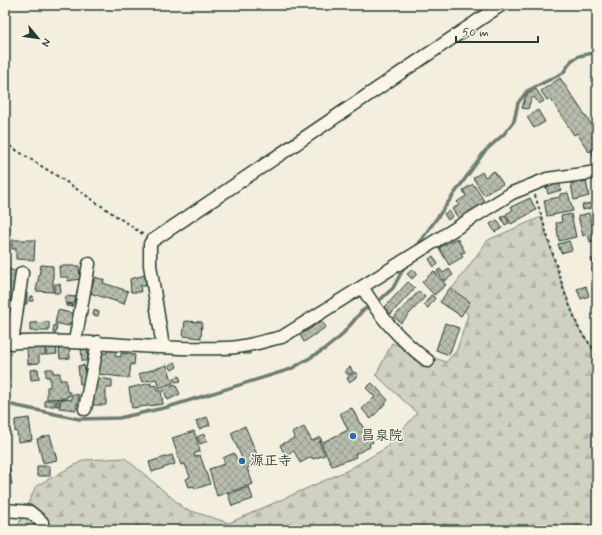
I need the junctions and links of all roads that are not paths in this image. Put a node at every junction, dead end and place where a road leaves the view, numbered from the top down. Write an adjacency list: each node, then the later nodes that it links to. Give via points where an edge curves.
1 (502, 5): 9 (street, via 152,241 150,265)
2 (597, 172): 5 (street, via 532,184 512,193)
3 (89, 264): 6 (street)
4 (22, 273): 8 (street)
5 (362, 287): 9 (street, via 282,337 225,348); 10 (street, via 376,310 403,341)
6 (75, 341): 7 (street); 8 (street, via 34,340)
7 (98, 342): 9 (street); 11 (street)
8 (9, 343)
9 (163, 347)
10 (428, 361)
11 (85, 409)
12 (5, 510): 13 (street, via 30,512 42,522)
13 (42, 530)

